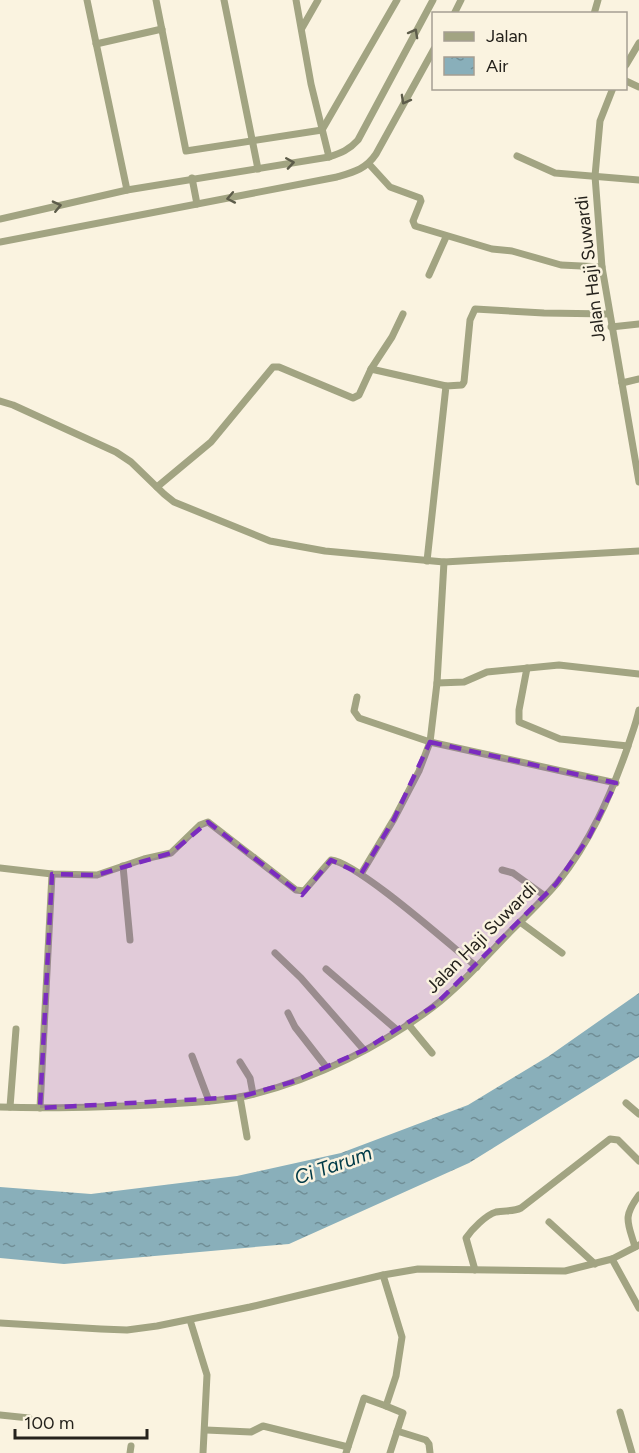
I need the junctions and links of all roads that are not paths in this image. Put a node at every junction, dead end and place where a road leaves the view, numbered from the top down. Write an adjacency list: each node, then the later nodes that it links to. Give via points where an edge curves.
1 (87, 0): 11 (street)
2 (156, 0): 9 (street)
3 (224, 0): 16 (street)
4 (296, 0): 8 (street)
5 (318, 0): 8 (street)
6 (397, 0): 15 (street)
7 (433, 0): 18 (street, one-way to 7, via 351,148 358,140)
8 (302, 28): 15 (street)
9 (162, 29): 11 (street); 16 (street, via 186,151)
10 (639, 43): 13 (street)
11 (96, 44): 24 (street)
12 (432, 53): 19 (street, one-way to 19)
13 (627, 63)
14 (612, 90): 21 (street, Jalan Haji Suwardi, via 600,121)
15 (322, 130): 16 (street); 18 (street)
16 (254, 140): 20 (street)
17 (517, 156): 21 (street, via 555,173)
18 (329, 157): 20 (street, one-way to 18)
19 (369, 164): 25 (street, one-way to 25, via 337,177); 27 (street, via 390,187 420,198 415,226)
20 (258, 169): 22 (street)
21 (595, 176): 23 (street); 29 (street, Jalan Haji Suwardi)
22 (192, 178): 24 (street); 25 (street)
23 (639, 180)
24 (127, 190): 26 (street, one-way to 24)
25 (197, 204): 28 (street)
26 (0, 219)
27 (446, 237): 29 (street, via 561,266); 30 (street)
28 (0, 242)
29 (602, 267): 32 (street, Jalan Haji Suwardi)
30 (429, 275)
31 (402, 314): 35 (street)
32 (609, 314): 34 (street, Jalan Haji Suwardi); 38 (street, via 475,309 470,320 464,382)
33 (639, 324): 34 (street)
34 (611, 327): 37 (street, Jalan Haji Suwardi)
35 (372, 369): 38 (street); 42 (street, via 359,395 353,398 273,367 215,437)
36 (639, 379): 37 (street)
37 (622, 383): 40 (street, Jalan Haji Suwardi)
38 (446, 386): 44 (street)
39 (0, 401): 42 (street, via 116,452)
40 (635, 444): 41 (street, Jalan Haji Suwardi)
41 (639, 482)
42 (157, 487): 44 (street, via 174,502 270,541)
43 (639, 551): 45 (street)
44 (427, 561): 45 (street)
45 (444, 562): 48 (street)
46 (527, 668): 47 (street, via 559,665); 48 (street, via 487,672 464,682); 53 (street, via 519,722 560,739)
47 (639, 674)
48 (437, 683): 52 (street)
49 (357, 698): 52 (street, via 354,711 359,718)
50 (639, 710): 51 (street, Jalan Haji Suwardi)
51 (638, 723): 53 (street, Jalan Haji Suwardi)
52 (430, 742): 54 (street); 59 (street, via 419,771)
53 (628, 746): 54 (street, Jalan Haji Suwardi)
54 (616, 783): 60 (street, Jalan Haji Suwardi, via 580,852)
55 (123, 866): 58 (street, via 91,876); 59 (street, via 171,853 208,822 296,890 304,891 331,860); 62 (street)
56 (0, 868): 58 (street)
57 (502, 870): 60 (street, via 513,873)
58 (52, 874): 82 (street)
59 (361, 874): 65 (street)
60 (545, 896): 61 (street, Jalan Haji Suwardi)
61 (520, 921): 64 (street); 65 (street, Jalan Haji Suwardi)
62 (129, 940)
63 (275, 952): 71 (street)
64 (562, 953)
65 (477, 967): 68 (street, Jalan Haji Suwardi)
66 (326, 969): 70 (street)
67 (288, 1013): 75 (street)
68 (408, 1024): 70 (street, Jalan Haji Suwardi); 72 (street)
69 (16, 1029): 81 (street)
70 (397, 1030): 71 (street, Jalan Haji Suwardi)
71 (364, 1050): 75 (street, Jalan Haji Suwardi)
72 (432, 1053)
73 (192, 1056): 78 (street)
74 (240, 1062): 76 (street, via 250,1078)
75 (327, 1068): 76 (street, Jalan Haji Suwardi)
76 (253, 1094): 77 (street, Jalan Haji Suwardi)
77 (240, 1097): 78 (street, Jalan Haji Suwardi); 84 (street)
78 (209, 1101): 82 (street, Jalan Haji Suwardi)
79 (626, 1102): 83 (street)
80 (0, 1107): 81 (street, Jalan Haji Suwardi)
81 (10, 1107): 82 (street, Jalan Haji Suwardi)
82 (40, 1108)
83 (639, 1114)
84 (247, 1137)
85 (639, 1161): 91 (street, via 618,1140 609,1139 521,1208 491,1215 466,1238)
86 (639, 1195): 88 (street, via 627,1216)
87 (549, 1222): 90 (street)
88 (637, 1246): 89 (street)
89 (612, 1259): 90 (street); 93 (street)
90 (595, 1264): 91 (street, via 552,1272)
91 (475, 1269): 92 (street, via 418,1269)
92 (383, 1275): 94 (street); 96 (street, via 402,1337)
93 (639, 1308)
94 (190, 1320): 95 (street, via 127,1330); 100 (street, via 207,1375)
95 (0, 1323)
96 (386, 1406): 101 (street, via 403,1413); 102 (street, via 364,1398)
97 (620, 1412): 106 (street)
98 (0, 1415): 99 (street)
99 (29, 1419)
100 (206, 1430): 102 (street, via 251,1432 263,1426); 103 (street)
101 (397, 1431): 104 (street); 105 (street, via 426,1440)
102 (347, 1450)
103 (203, 1453)
104 (390, 1453)
105 (430, 1453)
106 (632, 1453)

